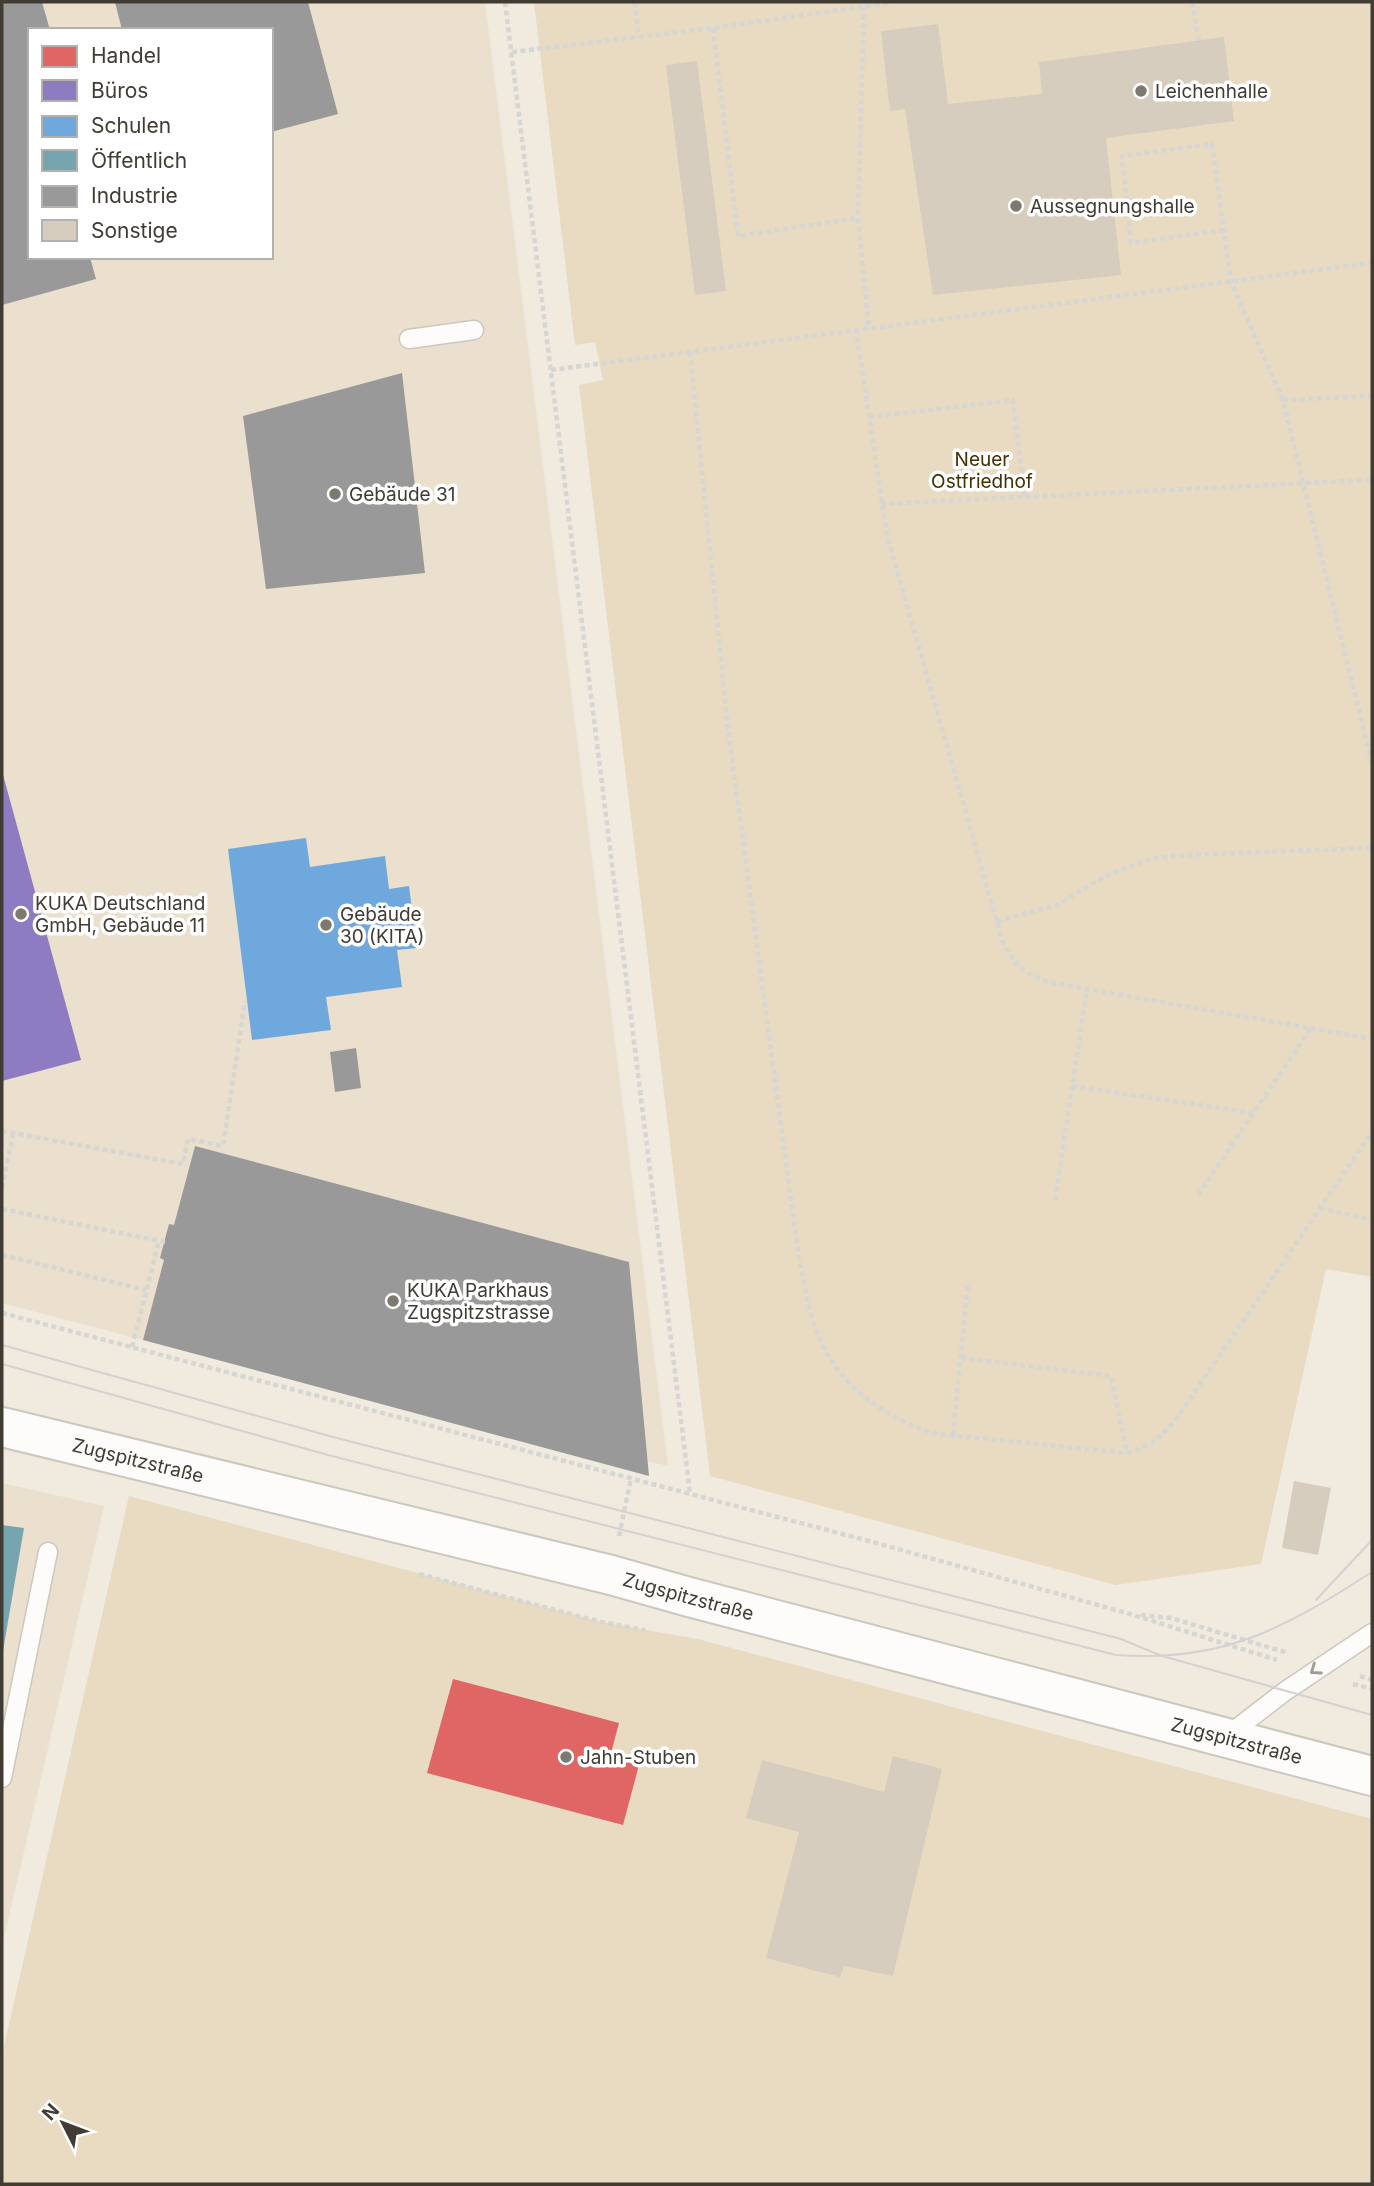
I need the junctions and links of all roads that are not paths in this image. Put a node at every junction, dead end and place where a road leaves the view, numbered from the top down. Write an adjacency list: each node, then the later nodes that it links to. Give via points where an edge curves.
1 (474, 330): 2 (lane)
2 (410, 339)
3 (2, 1427): 6 (street, Zugspitzstraße, via 611,1574)
4 (48, 1552): 8 (lane)
5 (1372, 1633): 6 (lane, one-way to 6)
6 (1225, 1738): 7 (street, Zugspitzstraße)
7 (1372, 1776)
8 (2, 1777)

